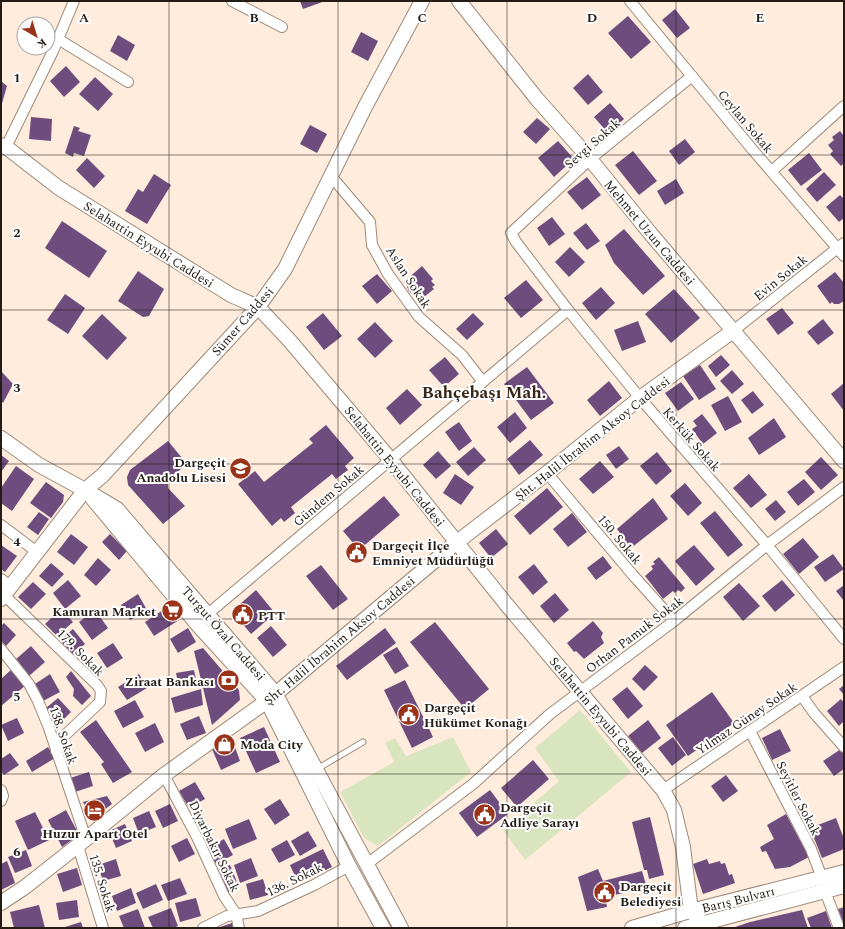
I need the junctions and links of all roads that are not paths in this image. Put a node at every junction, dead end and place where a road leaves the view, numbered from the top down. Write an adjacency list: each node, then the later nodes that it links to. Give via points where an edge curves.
1 (74, 1): 7 (street)
2 (232, 1): 6 (street)
3 (422, 1): 14 (street, Sümer Caddesi)
4 (459, 1): 12 (street, Mehmet Uzun Caddesi, via 537,99)
5 (630, 1): 8 (street, Ceylan Sokak)
6 (282, 27)
7 (58, 39): 9 (street); 11 (street)
8 (692, 76): 12 (street, Sevgi Sokak); 13 (street, Ceylan Sokak)
9 (128, 82)
10 (844, 106): 13 (street)
11 (3, 146): 17 (street, Selahattin Eyyubi Caddesi, via 59,188 231,295)
12 (590, 159): 15 (street, Sevgi Sokak); 19 (street, Mehmet Uzun Caddesi)
13 (772, 171): 16 (street, Ceylan Sokak)
14 (331, 176): 17 (street, Sümer Caddesi, via 285,269); 20 (street, Aslan Sokak, via 370,222 372,245 388,274 419,318 462,354)
15 (511, 233): 18 (street, Kerkük Sokak)
16 (842, 249): 19 (street, Evin Sokak)
17 (258, 307): 23 (street, Selahattin Eyyubi Caddesi); 27 (street, Sümer Caddesi, via 103,475)
18 (568, 310): 20 (street, Gündem Sokak); 21 (street, Kerkük Sokak)
19 (733, 331): 21 (street, Şht. Halil İbrahim Aksoy Caddesi); 24 (street, Mehmet Uzun Caddesi)
20 (483, 382): 23 (street, Gündem Sokak)
21 (640, 398): 25 (street, Şht. Halil İbrahim Aksoy Caddesi); 30 (street, Kerkük Sokak)
22 (1, 438): 27 (street, Turgut Özal Caddesi, via 39,465)
23 (390, 459): 29 (street, Selahattin Eyyubi Caddesi); 33 (street, Gündem Sokak)
24 (844, 461)
25 (547, 473): 29 (street, Şht. Halil İbrahim Aksoy Caddesi); 34 (street, 150. Sokak)
26 (844, 487): 30 (street, Orhan Pamuk Sokak)
27 (85, 490): 31 (street, Sümer Caddesi); 33 (street, Turgut Özal Caddesi)
28 (1, 525): 31 (street)
29 (456, 542): 38 (street, Selahattin Eyyubi Caddesi); 40 (street, Şht. Halil İbrahim Aksoy Caddesi)
30 (767, 545): 34 (street, Orhan Pamuk Sokak); 35 (street, Kerkük Sokak)
31 (37, 552): 32 (street, Sümer Caddesi)
32 (4, 589): 44 (street, 179. Sokak, via 101,691 100,702 62,738)
33 (202, 619): 40 (street, Turgut Özal Caddesi)
34 (674, 621): 38 (street, Orhan Pamuk Sokak)
35 (844, 639)
36 (1, 649): 44 (street, 138. Sokak, via 29,684)
37 (844, 667): 39 (street, Yılmaz Güney Sokak)
38 (579, 692): 48 (street, Selahattin Eyyubi Caddesi); 51 (street, Orhan Pamuk Sokak, via 550,714 474,784)
39 (802, 696): 41 (street, Yılmaz Güney Sokak); 43 (street)
40 (271, 697): 45 (street, Turgut Özal Caddesi); 46 (street, Şht. Halil İbrahim Aksoy Caddesi)
41 (750, 731): 48 (street, Yılmaz Güney Sokak); 54 (street, Seyitler Sokak, via 807,842)
42 (363, 742): 45 (lane)
43 (844, 747)
44 (56, 751): 50 (street, 138. Sokak)
45 (310, 773): 51 (street, Turgut Özal Caddesi); 52 (street, Turgut Özal Caddesi)
46 (164, 775): 50 (street, Şht. Halil İbrahim Aksoy Caddesi); 58 (street, Diyarbakır Sokak, via 197,837 224,896)
47 (1, 790): 49 (street)
48 (663, 790): 57 (street, Selahattin Eyyubi Caddesi, via 674,810 683,847)
49 (1, 801)
50 (82, 842): 56 (street, Şht. Halil İbrahim Aksoy Caddesi, via 26,887); 60 (street, 135. Sokak)
51 (367, 864): 64 (street, Turgut Özal Caddesi)
52 (349, 866): 58 (street, 136. Sokak, via 258,911); 63 (street, Turgut Özal Caddesi)
53 (844, 872): 54 (street, Barış Bulvarı)
54 (823, 885): 55 (street, Barış Bulvarı); 57 (street, Barış Bulvarı); 59 (street, Barış Bulvarı); 67 (street, Seyitler Sokak)
55 (844, 886)
56 (1, 903)
57 (691, 911): 59 (street); 65 (street, Barış Bulvarı)
58 (236, 914): 61 (street, 136. Sokak); 62 (street, Diyarbakır Sokak)
59 (703, 926): 66 (street, Barış Bulvarı)
60 (103, 928)
61 (203, 928)
62 (239, 928)
63 (383, 928)
64 (401, 928)
65 (632, 928)
66 (685, 928)
67 (839, 928)

